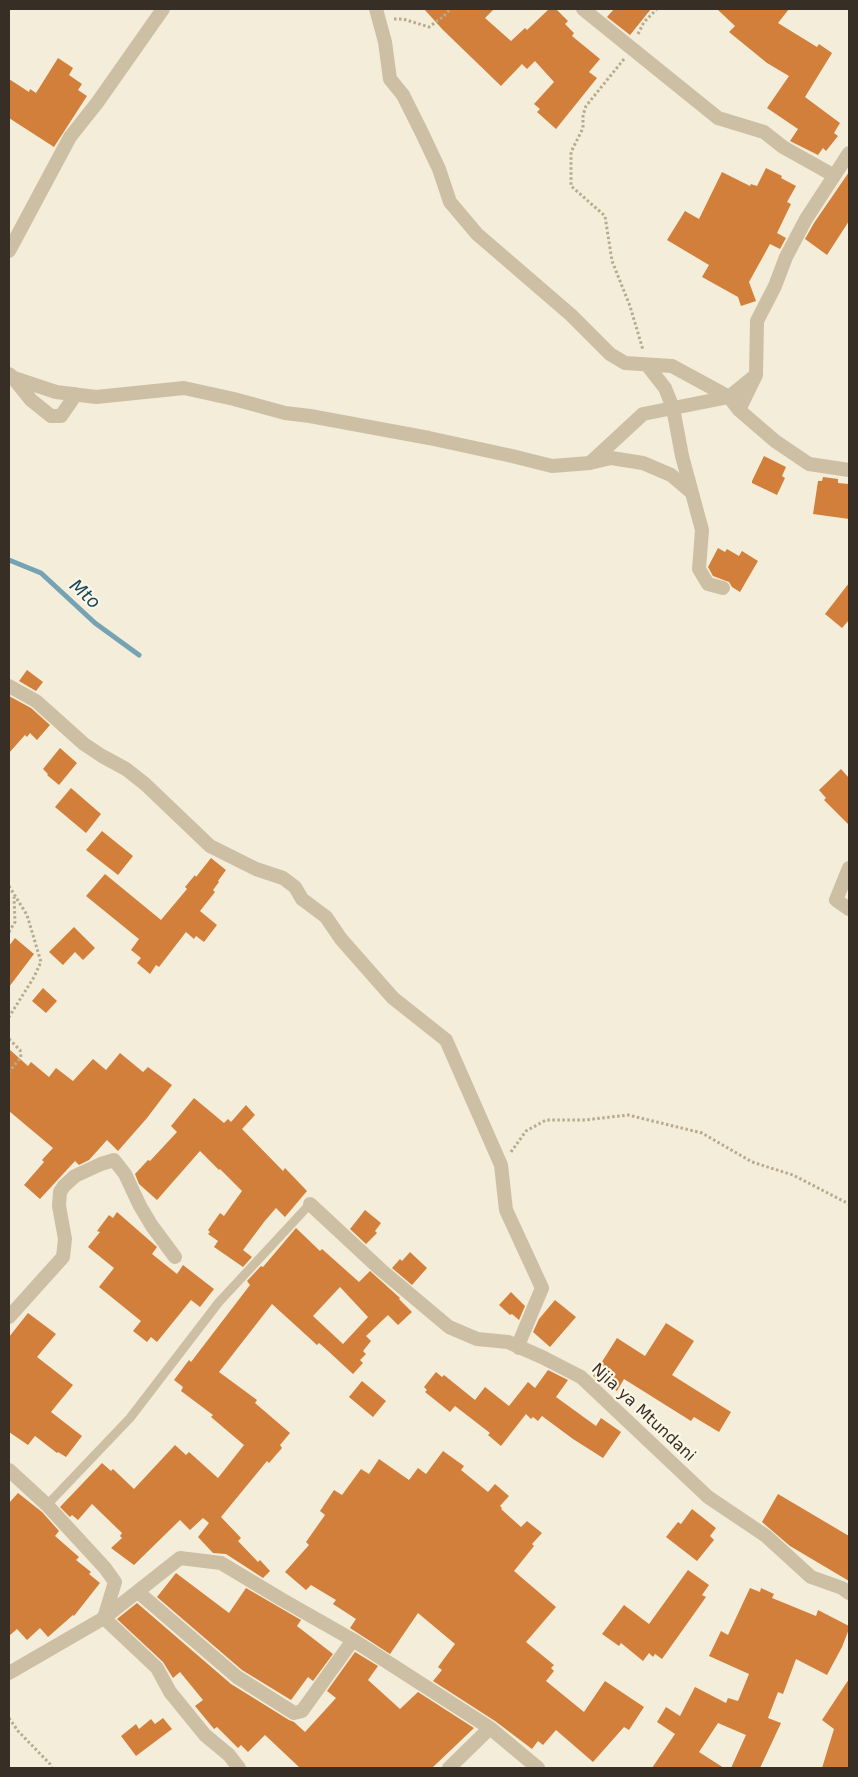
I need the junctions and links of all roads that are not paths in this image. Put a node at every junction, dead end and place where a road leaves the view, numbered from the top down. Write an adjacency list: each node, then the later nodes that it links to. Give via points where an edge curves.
1 (163, 9): 6 (street, via 70,138)
2 (583, 9): 5 (street, via 718,118 764,132 783,147)
3 (378, 15): 7 (street, via 390,79 403,95 429,146 450,202 477,234 565,309 610,354 625,363)
4 (849, 153): 5 (street)
5 (833, 175): 8 (street, via 786,257 757,321)
6 (9, 251)
7 (647, 365): 11 (street, via 672,366); 12 (street, via 665,388)
8 (756, 376): 11 (street); 13 (street)
9 (11, 377): 10 (street, via 56,392); 10 (street, via 31,400 51,416 61,416)
10 (74, 394): 14 (street, via 96,397 184,388 285,414 429,438 552,466)
11 (729, 398): 12 (street); 13 (street)
12 (673, 408): 14 (street, via 643,414); 16 (street)
13 (739, 410): 15 (street, via 775,441 809,464)
14 (590, 463): 16 (street, via 611,458 643,463 671,475)
15 (849, 470)
16 (691, 492): 17 (street, via 702,530 698,569 708,584)
17 (723, 588)
18 (9, 686): 24 (street, via 36,701 84,744 126,769 210,846 256,869 283,878 295,887 302,899 326,917 393,998 446,1040 502,1165 506,1210 542,1288)
19 (849, 868): 20 (street, via 836,900)
20 (849, 909)
21 (310, 1204): 24 (street, Njia ya Mtundani, via 449,1327 477,1339 508,1342); 26 (lane, via 219,1302 130,1418)
22 (175, 1257): 23 (street, via 152,1226 125,1174 114,1160 100,1164 75,1176 60,1192 65,1239 63,1257)
23 (9, 1317)
24 (519, 1348): 28 (street, Njia ya Mtundani, via 581,1377 708,1497 766,1536 811,1577)
25 (9, 1470): 26 (street)
26 (47, 1505): 29 (street, via 115,1582)
27 (138, 1592): 29 (street); 30 (street, via 180,1558 221,1563); 30 (street, via 237,1677 294,1713 302,1711)
28 (849, 1593)
29 (104, 1618): 31 (street); 33 (street, via 157,1668 170,1692 205,1736 229,1755)
30 (353, 1640): 32 (street)
31 (9, 1673)
32 (490, 1728): 34 (street); 35 (street)
33 (239, 1768)
34 (449, 1768)
35 (538, 1768)

